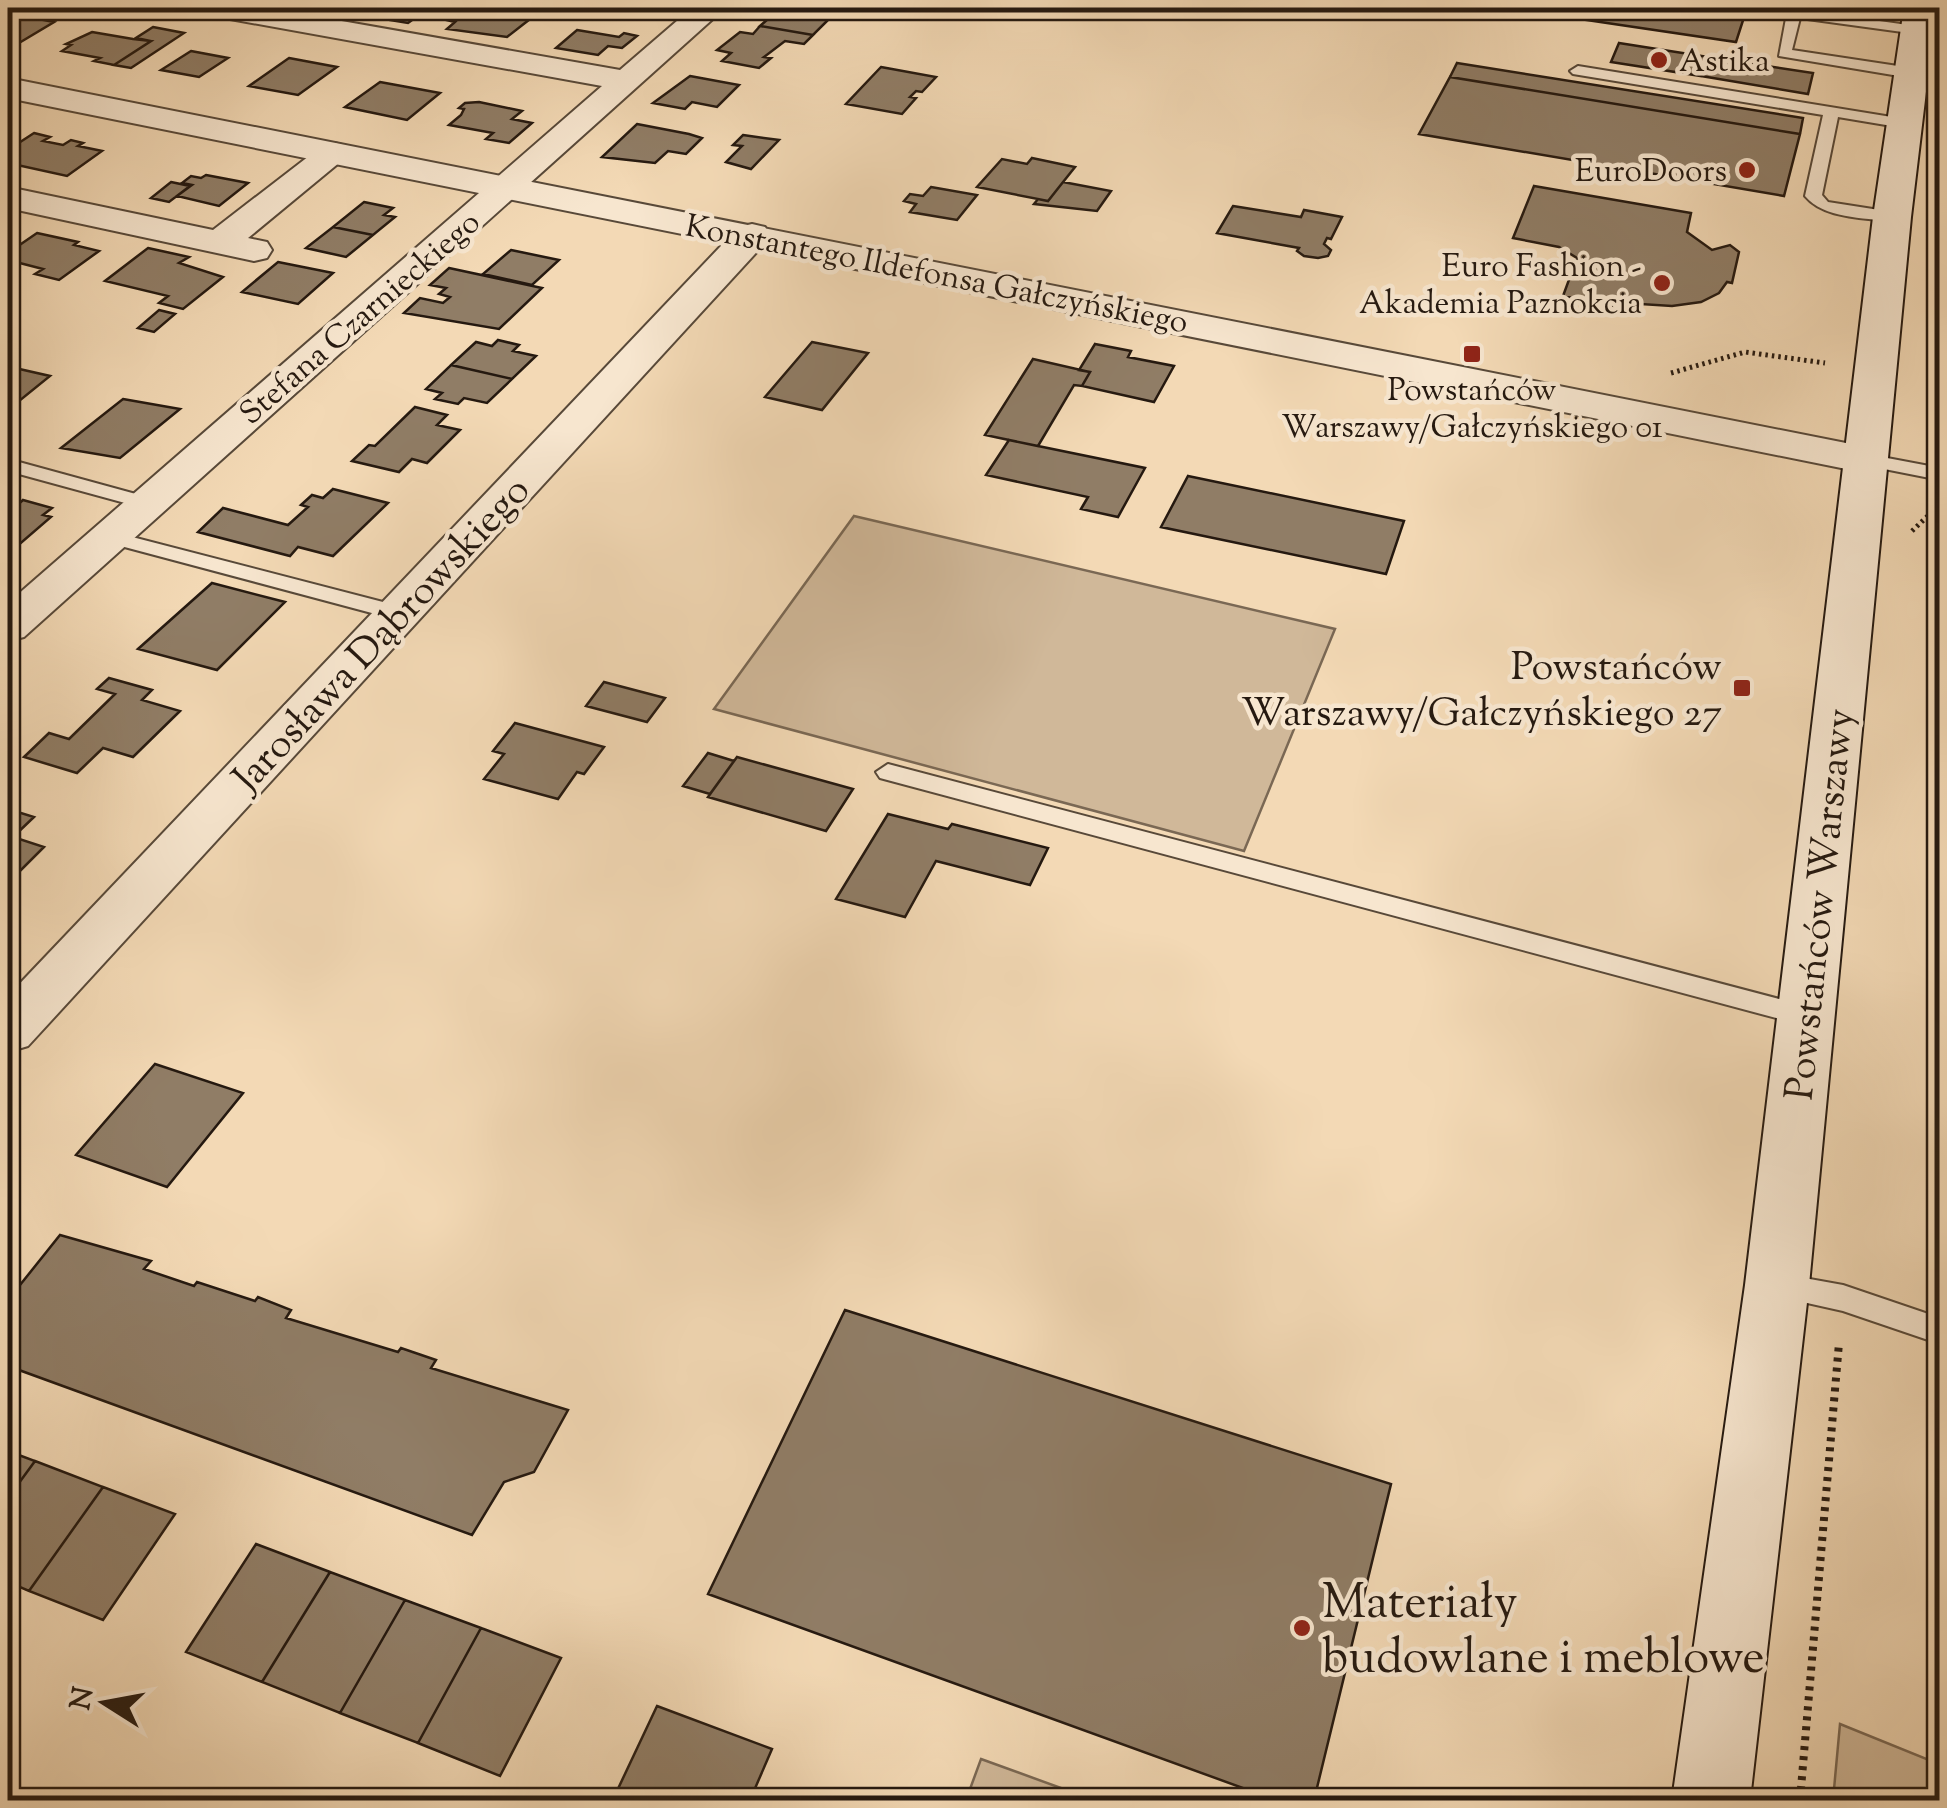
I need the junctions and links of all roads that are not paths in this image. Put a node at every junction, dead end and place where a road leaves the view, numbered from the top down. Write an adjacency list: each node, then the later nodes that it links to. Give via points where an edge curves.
1 (219, 8): 6 (street)
2 (710, 8): 6 (street, Stefana Czarnieckiego)
3 (1918, 19): 5 (main road, Powstańców Warszawy); 5 (lane, via 1794,13 1784,52)
4 (1578, 71): 8 (lane)
5 (1911, 73): 9 (main road, Powstańców Warszawy)
6 (626, 81): 11 (street, Stefana Czarnieckiego)
7 (8, 88): 10 (main road, Konstantego Ildefonsa Gałczyńskiego)
8 (1831, 112): 9 (lane); 13 (lane, via 1813,196 1823,206)
9 (1904, 123): 13 (main road, Powstańców Warszawy)
10 (334, 152): 11 (main road, Konstantego Ildefonsa Gałczyńskiego); 15 (street)
11 (507, 187): 14 (main road, Konstantego Ildefonsa Gałczyńskiego); 20 (street, Stefana Czarnieckiego)
12 (8, 198): 15 (street)
13 (1892, 217): 17 (main road, Powstańców Warszawy)
14 (752, 235): 17 (main road, Konstantego Ildefonsa Gałczyńskiego); 22 (street, Jarosława Dąbrowskiego)
15 (218, 242): 16 (street)
16 (254, 250)
17 (1866, 460): 19 (lane); 25 (main road, Powstańców Warszawy)
18 (8, 465): 20 (lane)
19 (1940, 474)
20 (147, 503): 21 (street, Stefana Czarnieckiego)
21 (108, 537): 22 (lane); 23 (street, Stefana Czarnieckiego)
22 (398, 613): 26 (street, Jarosława Dąbrowskiego)
23 (8, 627)
24 (888, 772): 25 (lane)
25 (1806, 1016): 27 (main road, Powstańców Warszawy)
26 (8, 1031)
27 (1777, 1285): 28 (lane, via 1843,1298); 29 (main road, Powstańców Warszawy)
28 (1940, 1330)
29 (1711, 1800)

